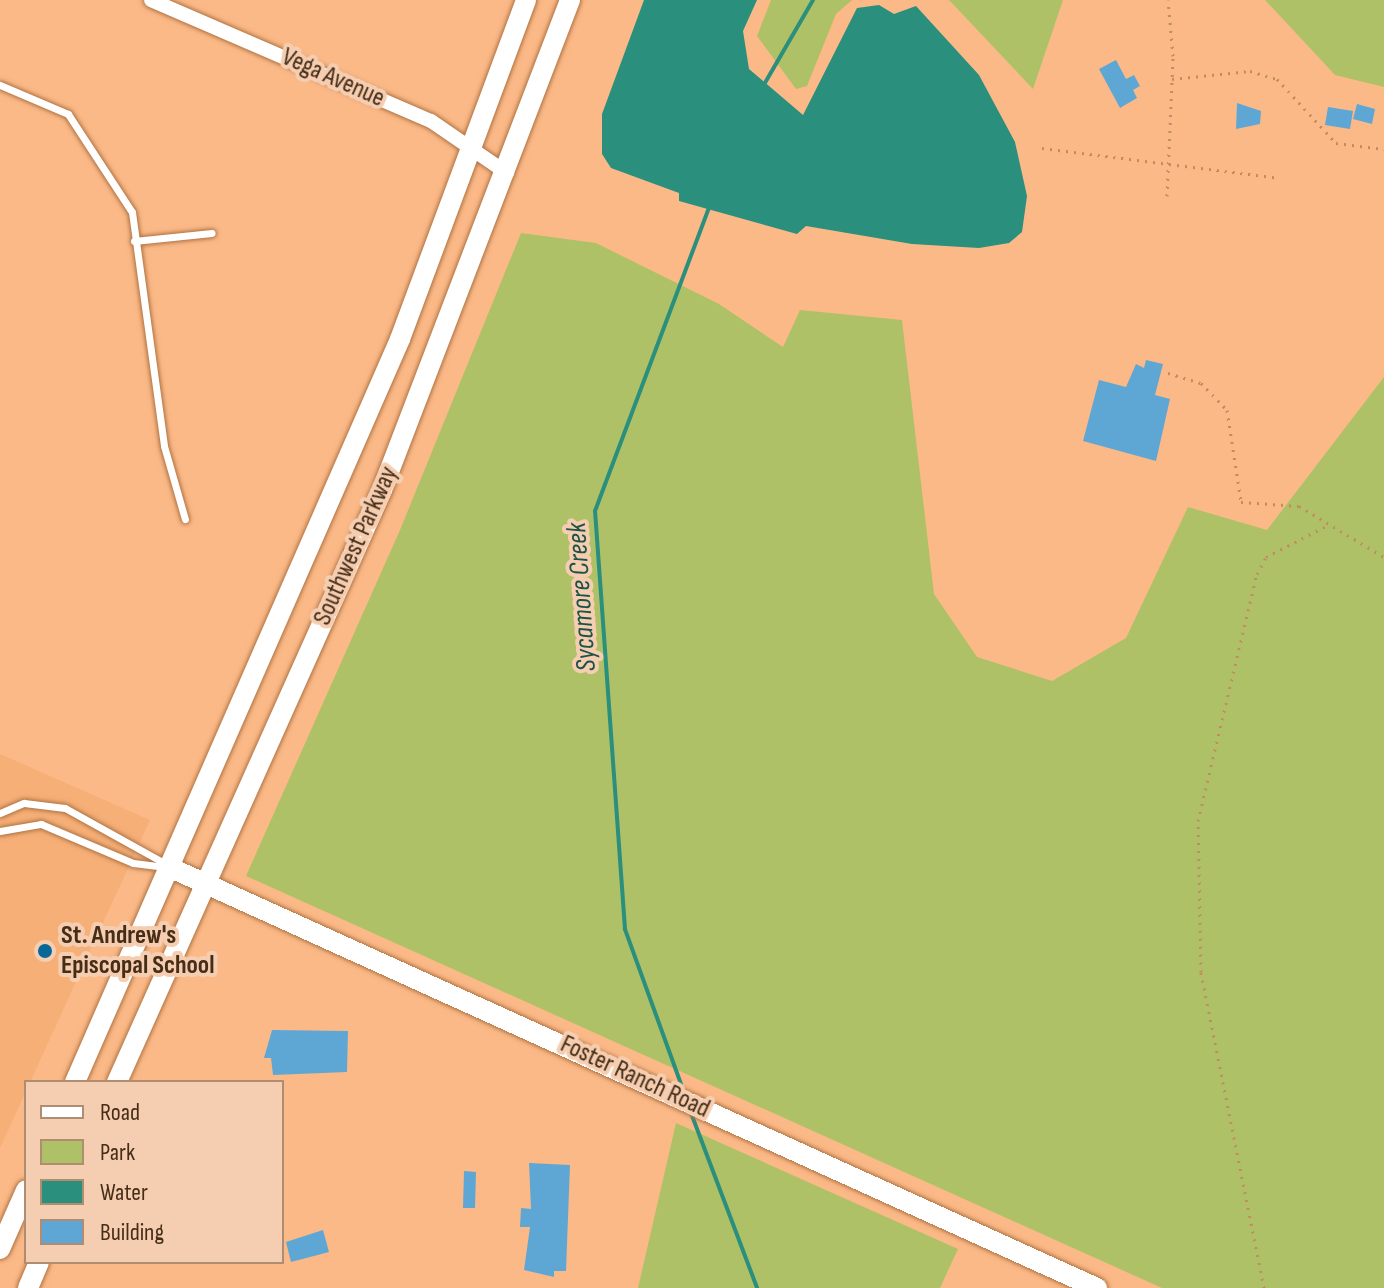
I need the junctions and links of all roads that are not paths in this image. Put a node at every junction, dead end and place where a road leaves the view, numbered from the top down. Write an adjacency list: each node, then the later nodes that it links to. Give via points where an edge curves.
1 (151, 0): 5 (street, Vega Avenue, via 431,121)
2 (526, 0): 5 (main road, Southwest Parkway)
3 (570, 0): 6 (main road, Southwest Parkway)
4 (0, 85): 8 (lane, via 68,114 132,212)
5 (471, 152): 6 (street, Vega Avenue); 12 (main road, Southwest Parkway, via 314,545)
6 (507, 173): 13 (main road, Southwest Parkway, via 382,490)
7 (212, 233): 8 (lane)
8 (134, 241): 9 (lane, via 164,446)
9 (185, 519)
10 (0, 813): 12 (lane, via 35,802 65,808)
11 (0, 831): 12 (lane, via 41,824 133,863)
12 (171, 868): 13 (main road, Foster Ranch Road); 14 (main road, Southwest Parkway)
13 (204, 882): 15 (main road, Southwest Parkway); 21 (main road, Foster Ranch Road)
14 (76, 1080)
15 (118, 1080)
16 (24, 1195): 17 (main road)
17 (13, 1224): 18 (main road)
18 (0, 1249)
19 (38, 1264): 20 (main road)
20 (28, 1288)
21 (1097, 1288)

